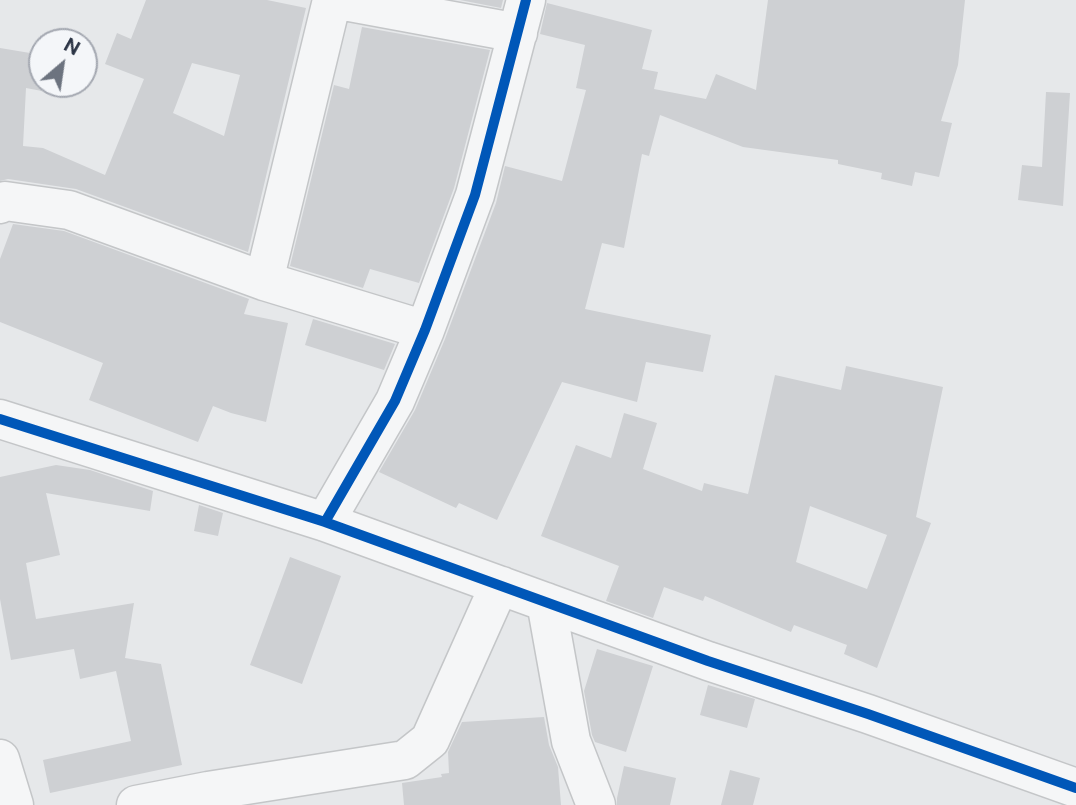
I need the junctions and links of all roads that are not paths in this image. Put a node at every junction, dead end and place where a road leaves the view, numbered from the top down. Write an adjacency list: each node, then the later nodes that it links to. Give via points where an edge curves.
1 (332, 0): 5 (street)
2 (339, 0): 3 (street)
3 (522, 17): 6 (street, via 475,195)
4 (0, 204): 5 (street, via 69,211)
5 (264, 281): 6 (street)
6 (425, 330): 8 (street, via 395,401)
7 (0, 419): 8 (street)
8 (325, 522): 9 (street)
9 (502, 586): 10 (street); 14 (street, via 430,740 405,760)
10 (546, 601): 12 (street); 15 (street, via 571,741)
11 (0, 760): 13 (street)
12 (1076, 788)
13 (15, 805)
14 (136, 805)
15 (596, 805)

